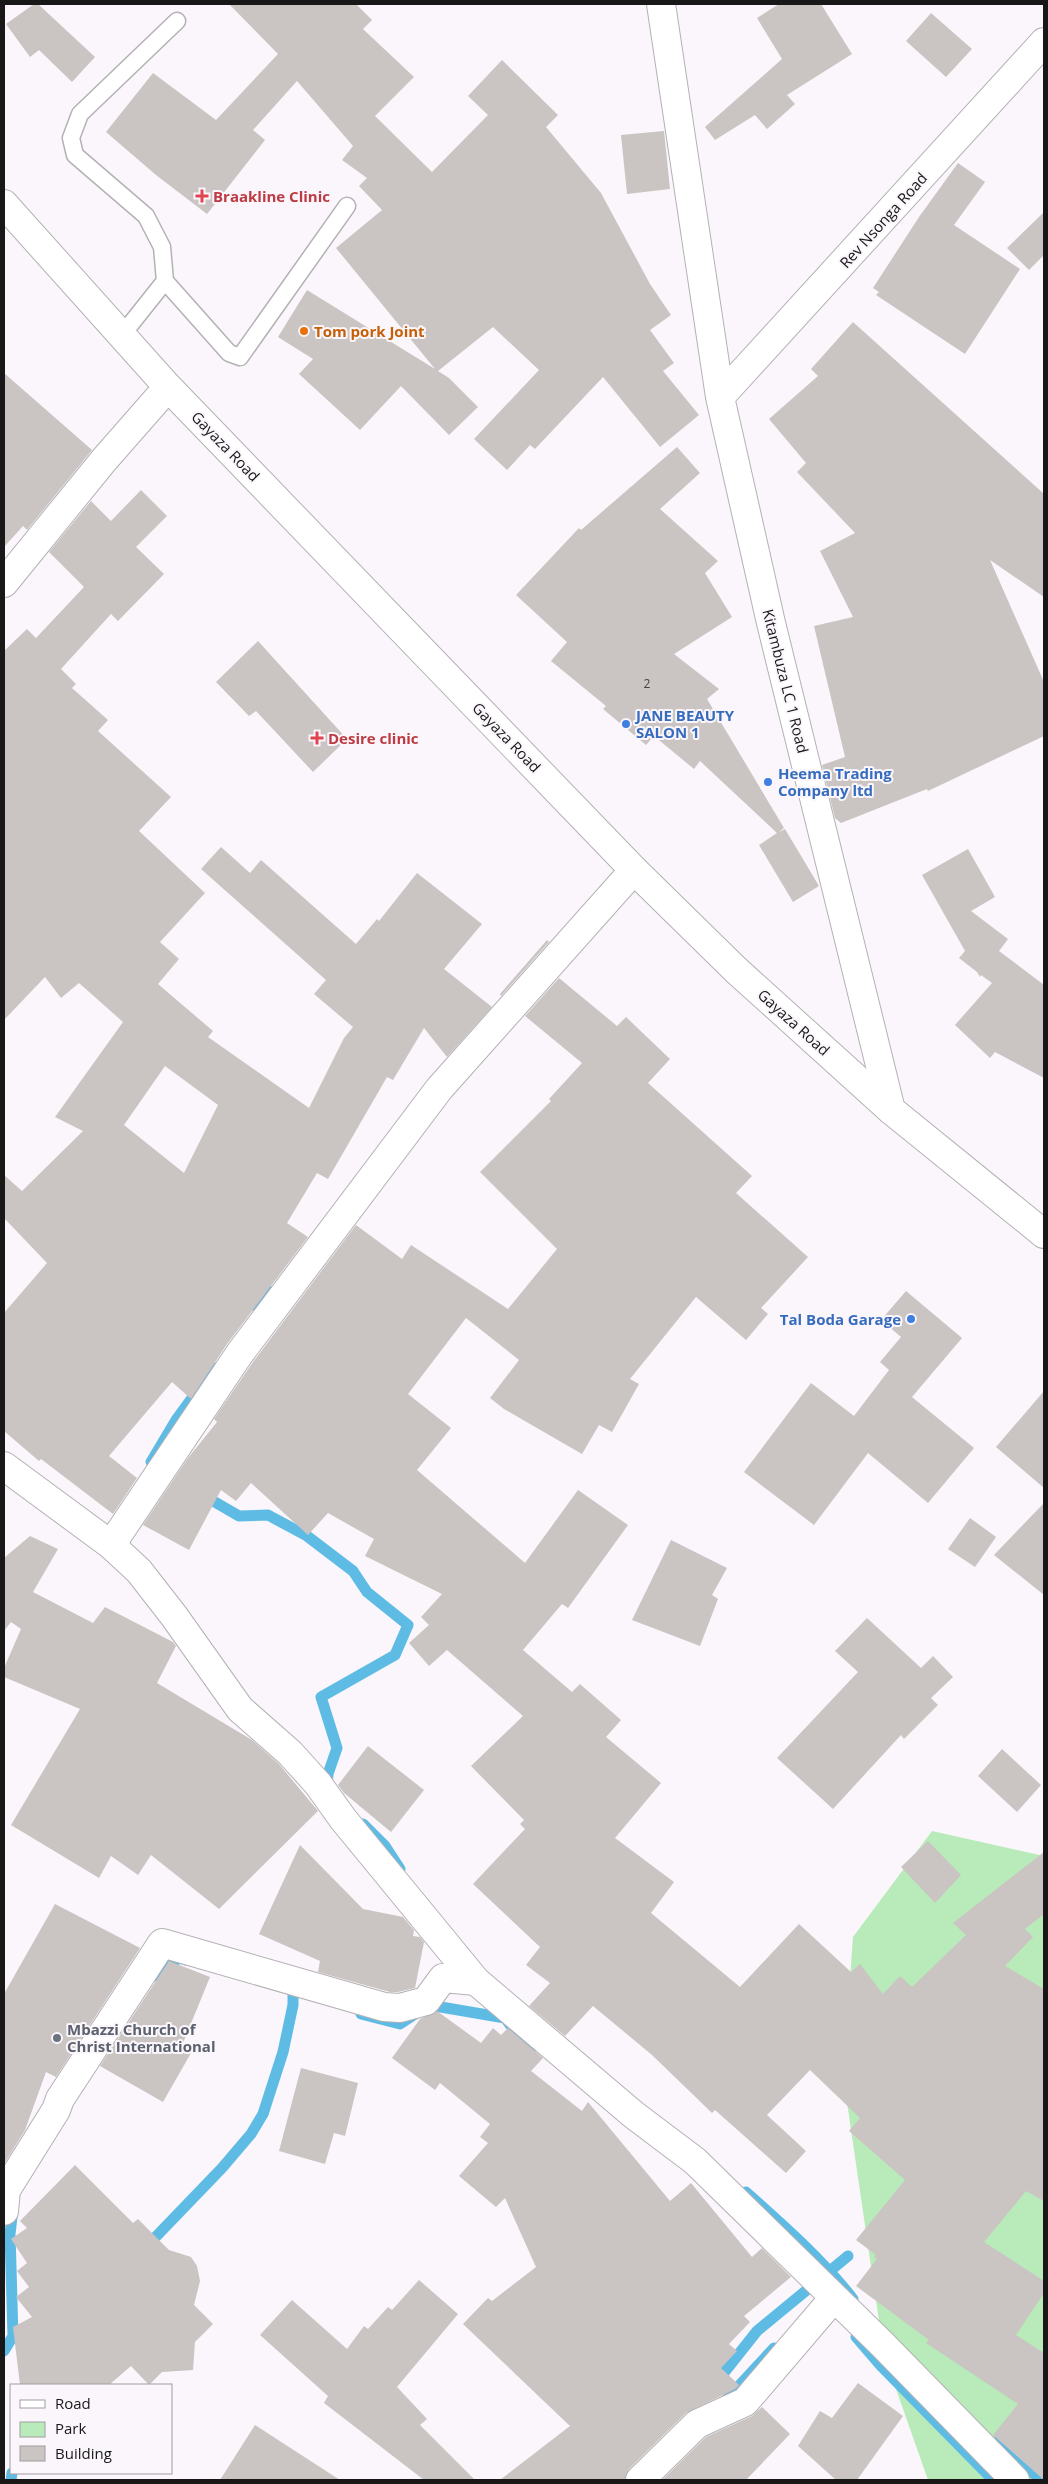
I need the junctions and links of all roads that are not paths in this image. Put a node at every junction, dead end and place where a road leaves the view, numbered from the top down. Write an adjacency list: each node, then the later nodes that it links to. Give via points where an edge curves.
1 (661, 4): 9 (street, Kitambuza LC 1 Road)
2 (177, 21): 6 (lane, via 80,114 71,138 75,155 146,216 162,247)
3 (1044, 42): 9 (street, Rev Nsonga Road)
4 (4, 204): 7 (street, Gayaza Road)
5 (347, 206): 6 (lane, via 240,357 229,353)
6 (166, 282): 7 (lane)
7 (122, 335): 8 (street, Gayaza Road)
8 (168, 386): 10 (street); 11 (street, Gayaza Road)
9 (720, 397): 12 (street, Kitambuza LC 1 Road, via 771,623)
10 (4, 583)
11 (634, 870): 12 (street, Gayaza Road, via 736,970); 15 (street, via 439,1089 240,1353)
12 (891, 1110): 13 (street, Gayaza Road)
13 (1044, 1234)
14 (4, 1466): 15 (street)
15 (111, 1545): 16 (street, via 156,1591 240,1710 290,1753 318,1784)
16 (476, 1981): 17 (street, via 443,1978 426,2001 400,2008 384,2007 162,1943 60,2099 6,2190); 18 (street, via 634,2115 695,2161)
17 (4, 2211)
18 (833, 2299): 19 (street, via 745,2402 697,2424); 20 (street, via 882,2344)
19 (640, 2480)
20 (1015, 2480)

